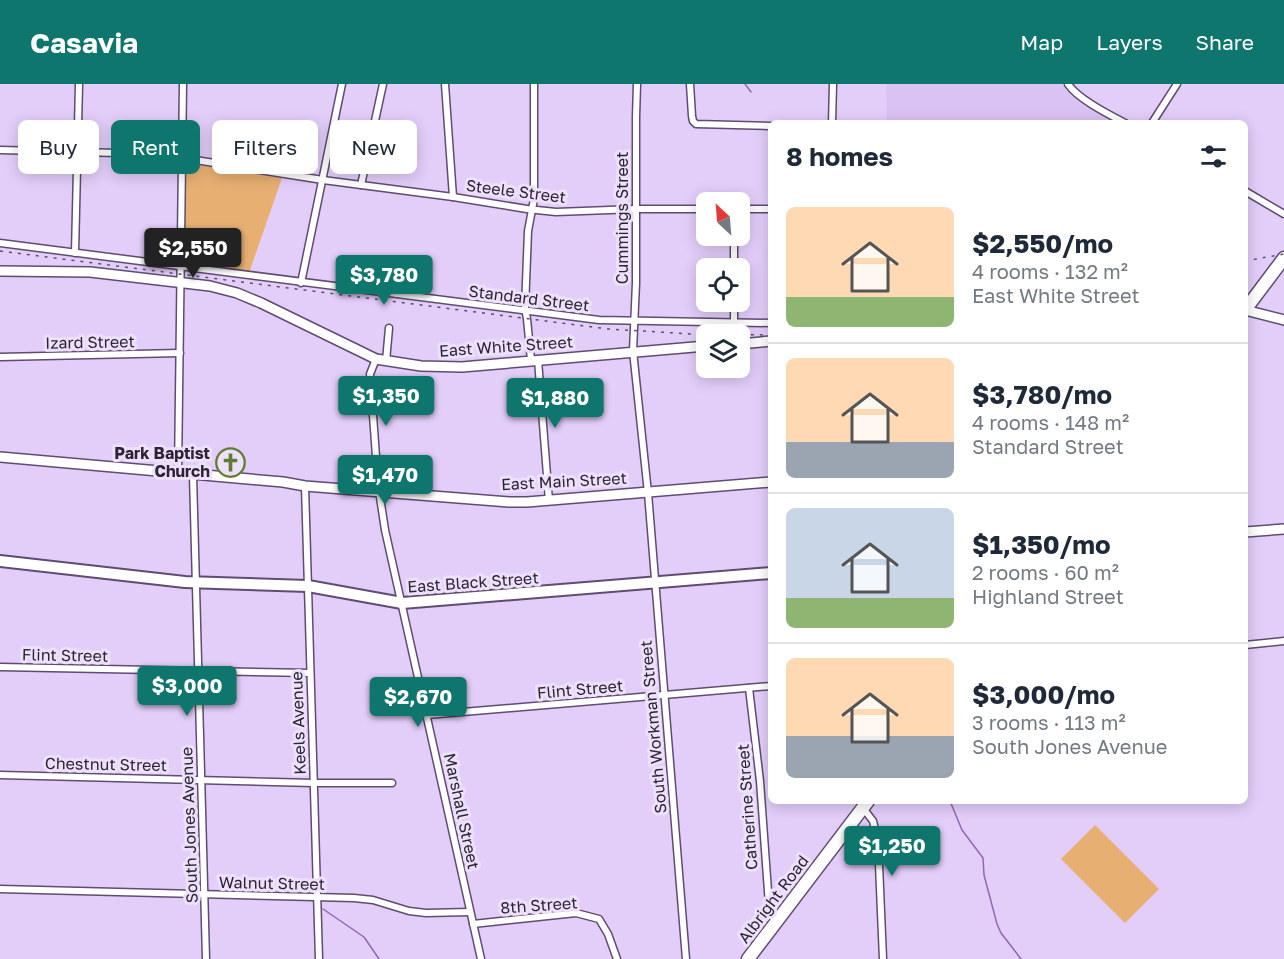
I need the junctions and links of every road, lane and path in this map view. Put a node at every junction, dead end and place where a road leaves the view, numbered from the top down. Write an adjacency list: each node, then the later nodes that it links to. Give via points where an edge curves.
1 (79, 84): 12 (street)
2 (183, 84): 13 (street)
3 (342, 84): 23 (street)
4 (383, 84): 24 (street)
5 (445, 84): 26 (street)
6 (534, 84): 31 (street)
7 (637, 84): 27 (street, Cummings Street)
8 (690, 84): 17 (street, via 696,124)
9 (833, 84): 14 (street)
10 (1068, 84): 15 (street)
11 (1177, 84): 16 (street)
12 (78, 120)
13 (183, 120)
14 (832, 120)
15 (1120, 120)
16 (1154, 120)
17 (768, 126)
18 (0, 150): 19 (street, Steele Street)
19 (18, 150)
20 (200, 161): 23 (street, Steele Street)
21 (77, 174): 34 (street)
22 (182, 174): 36 (street)
23 (323, 180): 24 (street, Steele Street); 39 (street)
24 (361, 185): 26 (street, Steele Street)
25 (1248, 193): 32 (street)
26 (453, 198): 31 (street, Steele Street)
27 (636, 209): 28 (street, Steele Street); 31 (street, Steele Street); 45 (street, Cummings Street)
28 (696, 209)
29 (750, 209): 30 (street)
30 (768, 209)
31 (532, 210): 42 (street)
32 (1284, 214)
33 (0, 243): 34 (street, Standard Street)
34 (75, 253): 36 (street, Standard Street)
35 (1284, 258): 40 (highway)
36 (180, 267): 38 (street); 39 (street, Standard Street)
37 (0, 271): 38 (street, East White Street, via 90,272)
38 (181, 282): 53 (street); 55 (street, East White Street, via 237,293)
39 (301, 283): 42 (street, Standard Street)
40 (1248, 306)
41 (1248, 311): 44 (street)
42 (526, 312): 45 (street, Standard Street); 56 (street)
43 (734, 312): 46 (street)
44 (1284, 320)
45 (635, 322): 46 (street, Standard Street); 52 (street, Cummings Street)
46 (734, 323): 47 (street, Standard Street)
47 (768, 323)
48 (389, 328): 57 (street)
49 (768, 341): 50 (street)
50 (750, 343)
51 (696, 347): 52 (street, East White Street)
52 (633, 351): 56 (street, East White Street); 64 (street, Cummings Street)
53 (180, 354): 54 (street, Izard Street); 59 (street)
54 (0, 357)
55 (376, 359): 57 (street, East White Street); 63 (street, Marshall Street, via 370,374)
56 (534, 360): 57 (street, East White Street, via 462,367); 65 (street)
57 (386, 361)
58 (0, 457): 59 (street, East Main Street)
59 (178, 473): 60 (street, East Main Street)
60 (193, 475): 62 (street, East Main Street); 70 (street, South Jones Avenue)
61 (768, 482): 64 (street, East Main Street)
62 (305, 486): 63 (street, East Main Street); 72 (street, Keels Avenue)
63 (379, 492): 65 (street, East Main Street, via 509,502); 73 (street, Marshall Street)
64 (648, 492): 65 (street, East Main Street); 71 (street, South Workman Street)
65 (549, 501)
66 (1284, 529): 67 (street)
67 (1248, 532)
68 (0, 561): 70 (main road, East Black Street)
69 (768, 573): 71 (main road, East Black Street)
70 (195, 582): 72 (main road, East Black Street); 77 (street, South Jones Avenue)
71 (655, 583): 73 (main road, East Black Street); 81 (street, South Workman Street)
72 (308, 586): 73 (main road, East Black Street); 78 (street, Keels Avenue)
73 (402, 603): 82 (street, Marshall Street)
74 (1284, 641): 75 (street)
75 (1248, 645)
76 (0, 667): 77 (street, Flint Street)
77 (198, 672): 78 (street, Flint Street); 84 (street, South Jones Avenue)
78 (310, 674): 85 (street, Keels Avenue)
79 (768, 686): 80 (street, Flint Street)
80 (749, 688): 81 (street, Flint Street); 92 (street, Catherine Street, via 769,905)
81 (664, 695): 82 (street, Flint Street); 98 (street, South Workman Street)
82 (427, 715): 91 (street, Marshall Street)
83 (0, 775): 84 (street, Chestnut Street)
84 (201, 779): 85 (street, Chestnut Street); 89 (street, South Jones Avenue)
85 (314, 783): 86 (street, Chestnut Street); 90 (street, Keels Avenue)
86 (392, 783)
87 (866, 805): 92 (highway, Albright Road); 100 (street, via 878,841)
88 (0, 889): 89 (street, Walnut Street)
89 (204, 894): 90 (street, Walnut Street); 94 (street, South Jones Avenue)
90 (317, 897): 91 (street, Walnut Street, via 373,900 426,913); 95 (street, Keels Avenue)
91 (470, 912): 93 (street, Marshall Street)
92 (777, 921): 99 (highway, Albright Road)
93 (473, 924): 96 (street, Marshall Street); 97 (street, 8th Street, via 576,913 599,919)
94 (206, 959)
95 (319, 959)
96 (481, 959)
97 (617, 959)
98 (686, 959)
99 (748, 959)
100 (883, 959)

